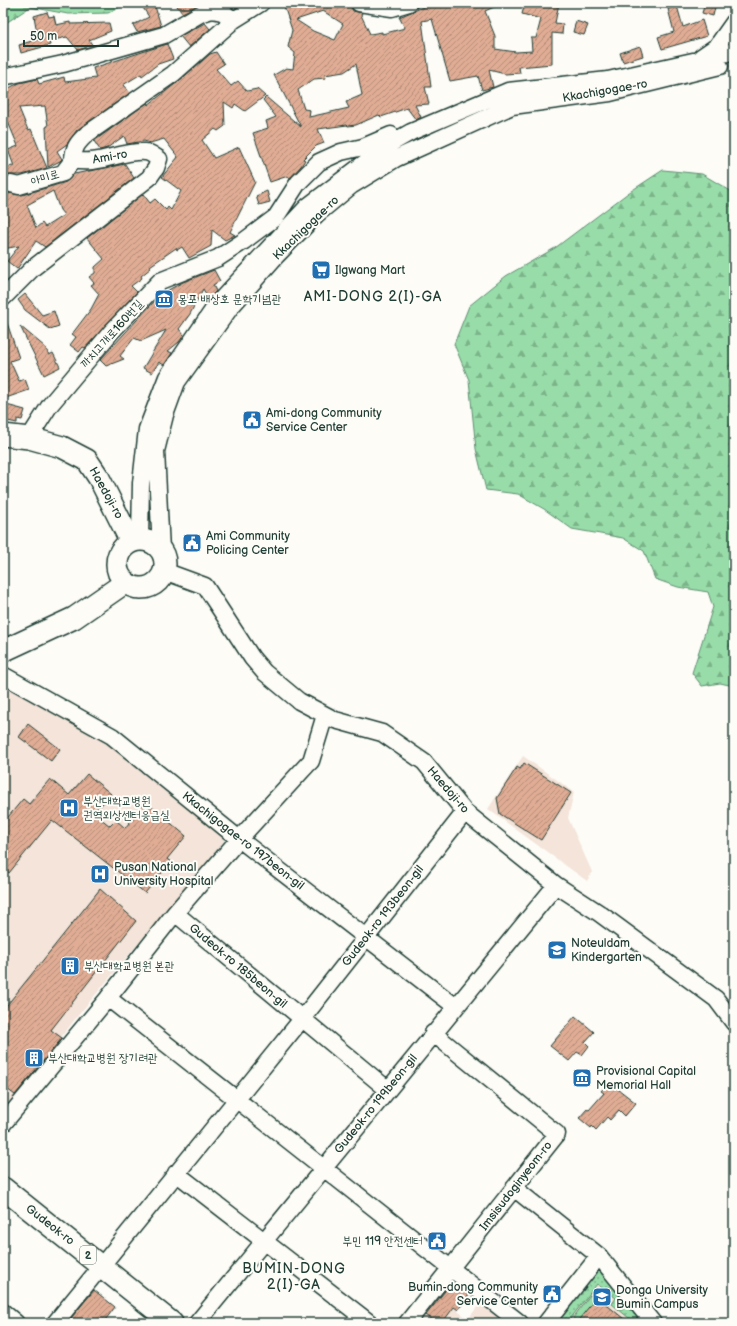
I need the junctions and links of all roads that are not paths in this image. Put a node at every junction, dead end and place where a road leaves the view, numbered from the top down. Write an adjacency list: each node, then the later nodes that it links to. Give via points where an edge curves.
1 (261, 3): 4 (street, Ami-ro)
2 (359, 3): 3 (street, via 392,8)
3 (409, 3)
4 (234, 20): 9 (street, via 222,12 212,10 152,39 63,64); 11 (street, Ami-ro, via 173,74 87,134 77,143)
5 (734, 22): 7 (street, via 717,46)
6 (734, 51): 7 (street)
7 (697, 60): 10 (street, via 608,80 508,92)
8 (734, 62): 19 (street, Kkachigogae-ro, via 610,93 512,106 397,158 351,186 316,214 230,308 177,382 156,451)
9 (3, 77)
10 (411, 132): 15 (street, 까치고개로160번길, via 398,132 319,162 298,183 276,217 244,241 218,258 160,281 112,331 50,405); 16 (street, via 388,145 308,206 217,304 167,377 147,429 142,463)
11 (73, 160): 12 (street, 아미로, via 64,173 19,186); 13 (street, Ami-ro, via 98,161 145,152 159,159 149,178 33,268)
12 (11, 184)
13 (3, 298)
14 (3, 434): 15 (main road, Haedoji-ro)
15 (30, 438): 17 (main road, Haedoji-ro, via 62,447 87,460)
16 (142, 500): 17 (street, via 132,515); 18 (street)
17 (119, 516): 18 (main road, Haedoji-ro)
18 (136, 541): 19 (main road, via 152,542); 21 (main road, via 124,546 118,561 120,573)
19 (161, 550): 20 (main road, via 165,560)
20 (164, 571): 21 (main road, via 155,583 148,587 133,586); 24 (street, Haedoji-ro, via 204,586 264,672 299,701)
21 (126, 582): 22 (main road, via 74,618)
22 (3, 651)
23 (3, 675): 26 (street, Kkachigogae-ro 197beon-gil, via 112,736)
24 (325, 715): 25 (street, Haedoji-ro, via 382,733 424,762); 26 (street, via 311,761)
25 (465, 812): 27 (street, Haedoji-ro); 29 (street, Gudeok-ro 193beon-gil)
26 (239, 839): 28 (street); 29 (street, Kkachigogae-ro 197beon-gil)
27 (556, 885): 31 (street, Gudeok-ro 199beon-gil); 33 (street, Haedoji-ro, via 716,999)
28 (174, 913): 30 (street); 32 (street, Gudeok-ro 185beon-gil)
29 (366, 938): 31 (street, Kkachigogae-ro 197beon-gil); 32 (street, Gudeok-ro 193beon-gil)
30 (108, 998): 36 (street); 37 (street)
31 (456, 1007): 34 (street, Gudeok-ro 199beon-gil)
32 (302, 1019): 35 (street); 36 (street, Gudeok-ro 193beon-gil)
33 (734, 1023)
34 (433, 1033): 35 (street, Gudeok-ro 199beon-gil); 41 (street, Imsisudoginyeom-ro, via 557,1134)
35 (387, 1089): 38 (street, Gudeok-ro 199beon-gil)
36 (237, 1099): 38 (street); 39 (street, Gudeok-ro 193beon-gil)
37 (3, 1124)
38 (323, 1168): 42 (street, Gudeok-ro 199beon-gil); 45 (street)
39 (176, 1173): 42 (street); 44 (street, Gudeok-ro 193beon-gil)
40 (3, 1188): 44 (main road, Gudeok-ro / 2)
41 (514, 1188): 43 (street); 45 (street, Imsisudoginyeom-ro)
42 (264, 1240): 50 (street, Gudeok-ro 199beon-gil); 51 (street)
43 (599, 1256): 54 (street); 55 (street)
44 (102, 1266): 48 (street, Gudeok-ro 193beon-gil); 49 (main road, Gudeok-ro / 2)
45 (450, 1268): 52 (street, Imsisudoginyeom-ro); 53 (street)
46 (3, 1312): 47 (street)
47 (16, 1323)
48 (56, 1323)
49 (172, 1323)
50 (197, 1323)
51 (370, 1323)
52 (406, 1323)
53 (520, 1323)
54 (546, 1323)
55 (653, 1323)

